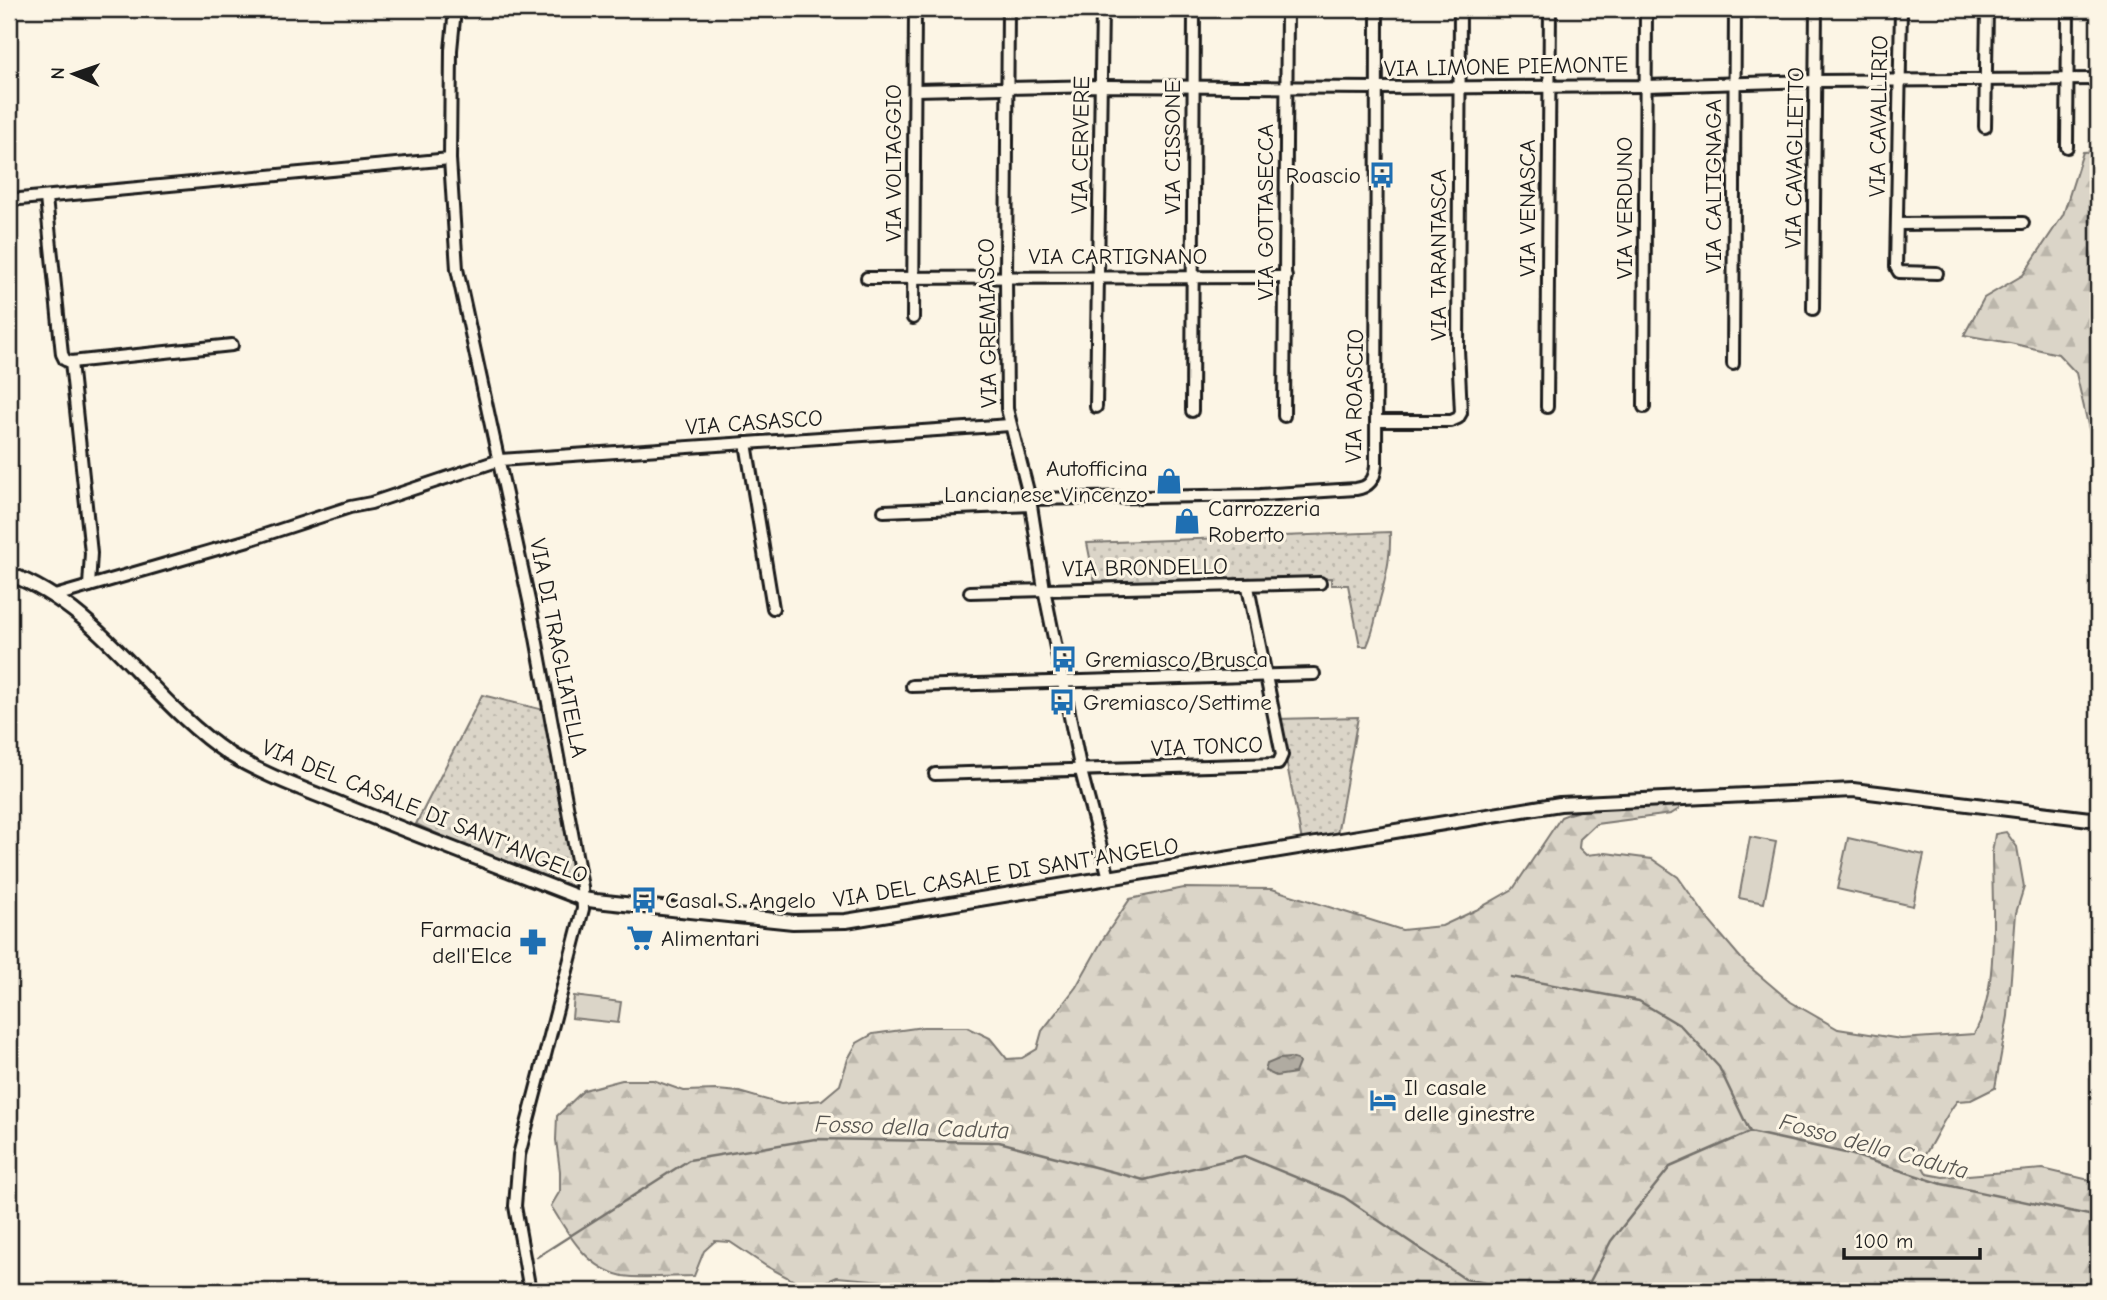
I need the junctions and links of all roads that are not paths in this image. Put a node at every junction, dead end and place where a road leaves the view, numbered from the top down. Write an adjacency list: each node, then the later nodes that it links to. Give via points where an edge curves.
1 (455, 9): 33 (street, VIA DI TRAGLIATELLA)
2 (915, 9): 30 (street, VIA VOLTAGGIO)
3 (1008, 9): 27 (street, VIA GREMIASCO)
4 (1102, 9): 22 (street, VIA CERVERE)
5 (1195, 9): 23 (street, VIA CISSONE)
6 (1287, 9): 28 (street, VIA GOTTASECCA)
7 (1377, 9): 29 (street, VIA ROASCIO)
8 (1460, 9): 24 (street, VIA TARANTASCA)
9 (1550, 9): 25 (street, VIA VENASCA)
10 (1646, 9): 26 (street, VIA VERDUNO)
11 (1735, 9): 21 (street, VIA CALTIGNAGA)
12 (1816, 9): 20 (street, VIA CAVAGLIETTO)
13 (1900, 9): 17 (street, VIA CAVALLIRIO)
14 (1987, 9): 18 (street)
15 (2068, 9): 19 (street)
16 (2098, 79): 19 (street, VIA LIMONE PIEMONTE)
17 (1900, 80): 18 (street, VIA LIMONE PIEMONTE); 20 (street, VIA LIMONE PIEMONTE); 37 (street, VIA CAVALLIRIO)
18 (1986, 80): 19 (street, VIA LIMONE PIEMONTE); 31 (street)
19 (2067, 80): 32 (street)
20 (1815, 81): 21 (street, VIA LIMONE PIEMONTE); 45 (street, VIA CAVAGLIETTO)
21 (1735, 83): 26 (street, VIA LIMONE PIEMONTE); 49 (street, VIA CALTIGNAGA)
22 (1101, 86): 23 (street, VIA LIMONE PIEMONTE); 27 (street, VIA LIMONE PIEMONTE); 39 (street, VIA CERVERE)
23 (1194, 86): 28 (street, VIA LIMONE PIEMONTE); 41 (street, VIA CISSONE)
24 (1459, 86): 25 (street, VIA LIMONE PIEMONTE); 29 (street, VIA LIMONE PIEMONTE); 55 (street, VIA TARANTASCA, via 1461,413 1451,421)
25 (1548, 86): 26 (street, VIA LIMONE PIEMONTE); 51 (street, VIA VENASCA)
26 (1646, 86): 52 (street, VIA VERDUNO)
27 (1007, 87): 30 (street, VIA LIMONE PIEMONTE); 40 (street, VIA GREMIASCO)
28 (1287, 88): 29 (street, VIA LIMONE PIEMONTE); 42 (street, VIA GOTTASECCA)
29 (1376, 88): 55 (street, VIA ROASCIO)
30 (915, 90): 44 (street, VIA VOLTAGGIO)
31 (1985, 127)
32 (2067, 147)
33 (450, 159): 34 (street); 58 (street, VIA DI TRAGLIATELLA, via 459,280)
34 (46, 198): 35 (street); 48 (street, via 62,354)
35 (9, 201)
36 (2024, 223): 37 (street, VIA CAVALLIRIO)
37 (1897, 224): 38 (street, VIA CAVALLIRIO, via 1899,272)
38 (1937, 273)
39 (1099, 276): 40 (street, VIA CARTIGNANO); 41 (street, VIA CARTIGNANO); 50 (street, VIA CERVERE)
40 (1006, 277): 44 (street, VIA CARTIGNANO); 56 (street, VIA GREMIASCO)
41 (1192, 277): 42 (street, VIA CARTIGNANO); 53 (street, VIA CISSONE)
42 (1286, 277): 54 (street, VIA GOTTASECCA)
43 (867, 278): 44 (street, VIA CARTIGNANO)
44 (913, 278): 46 (street, VIA VOLTAGGIO)
45 (1813, 309)
46 (914, 318)
47 (232, 345): 48 (street)
48 (71, 362): 63 (street, via 91,553)
49 (1733, 364)
50 (1096, 407)
51 (1547, 407)
52 (1644, 407)
53 (1192, 411)
54 (1284, 416)
55 (1376, 421): 59 (street, VIA ROASCIO, via 1375,473 1370,483 1360,488)
56 (1010, 425): 57 (street, VIA CASASCO); 59 (street, VIA GREMIASCO)
57 (746, 443): 58 (street, VIA CASASCO); 68 (street)
58 (500, 460): 63 (street, VIA CASASCO); 77 (street, VIA DI TRAGLIATELLA)
59 (1030, 502): 60 (street, VIA ROASCIO); 65 (street, VIA GREMIASCO)
60 (884, 511)
61 (9, 574): 67 (main road, VIA DEL CASALE DI SANT'ANGELO)
62 (1320, 583): 64 (street, VIA BRONDELLO)
63 (89, 586): 67 (street, VIA CASASCO)
64 (1248, 587): 65 (street, VIA BRONDELLO); 70 (street, VIA TONCO)
65 (1044, 589): 66 (street, VIA BRONDELLO); 71 (street, VIA GREMIASCO)
66 (970, 592)
67 (55, 596): 77 (main road, VIA DEL CASALE DI SANT'ANGELO, via 102,634 185,719 230,754 297,786)
68 (773, 608)
69 (1314, 674): 70 (street)
70 (1266, 675): 71 (street); 73 (street, VIA TONCO, via 1282,755 1278,764)
71 (1063, 681): 72 (street); 73 (street, VIA GREMIASCO)
72 (912, 685)
73 (1081, 771): 74 (street); 76 (street, VIA GREMIASCO)
74 (936, 774)
75 (2098, 820): 76 (main road, VIA DEL CASALE DI SANT'ANGELO, via 1853,790 1560,804)
76 (1109, 878): 77 (main road, VIA DEL CASALE DI SANT'ANGELO, via 911,912 821,922)
77 (583, 899): 78 (street, VIA DI TRAGLIATELLA, via 519,1155 515,1206)
78 (530, 1291)

